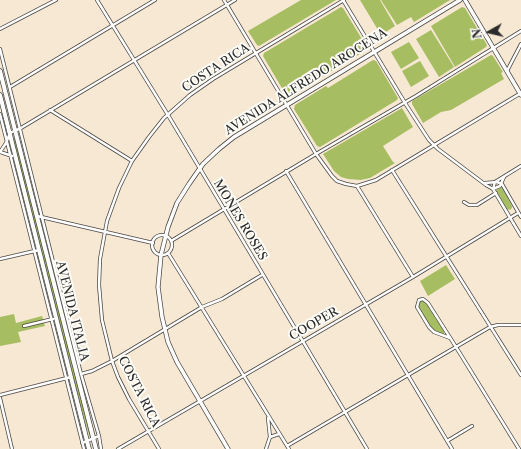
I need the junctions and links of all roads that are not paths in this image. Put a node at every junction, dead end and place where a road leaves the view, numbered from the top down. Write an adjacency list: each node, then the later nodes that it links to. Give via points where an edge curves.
1 (56, 0): 9 (street)
2 (97, 0): 11 (street, MONES ROSES)
3 (155, 0): 11 (street)
4 (224, 0): 10 (street)
5 (235, 0): 10 (street)
6 (343, 0): 17 (street); 18 (street, COSTA RICA)
7 (460, 0): 17 (street, AVENIDA ALFREDO AROCENA)
8 (465, 0): 15 (street)
9 (52, 1): 12 (street)
10 (227, 5): 18 (street); 19 (street)
11 (112, 26): 19 (street, MONES ROSES); 22 (street)
12 (0, 29)
13 (521, 31): 15 (street)
14 (521, 44): 21 (street)
15 (493, 47): 21 (street); 25 (street)
16 (0, 49): 22 (street, AVENIDA ITALIA)
17 (374, 52): 25 (street); 26 (street, AVENIDA ALFREDO AROCENA)
18 (257, 54): 26 (street); 29 (street, COSTA RICA, via 213,79)
19 (134, 60): 27 (street); 29 (street, MONES ROSES)
20 (0, 70): 31 (main road, AVENIDA ITALIA)
21 (507, 71): 23 (street)
22 (10, 87): 30 (street, AVENIDA ITALIA)
23 (521, 94): 34 (street)
24 (0, 95): 32 (main road, AVENIDA ITALIA)
25 (405, 103): 34 (street); 36 (street)
26 (287, 105): 36 (street); 41 (street, AVENIDA ALFREDO AROCENA, via 234,137 218,149)
27 (50, 110): 30 (street); 39 (street)
28 (0, 114): 33 (street, AVENIDA ITALIA)
29 (168, 115): 39 (street, COSTA RICA); 41 (street, MONES ROSES)
30 (21, 128): 31 (street); 50 (street, AVENIDA ITALIA)
31 (15, 130): 32 (street); 51 (main road, AVENIDA ITALIA)
32 (10, 133): 33 (street); 38 (main road, AVENIDA ITALIA)
33 (7, 141): 35 (street); 37 (street, AVENIDA ITALIA)
34 (434, 145): 42 (street); 46 (street)
35 (0, 152): 37 (street)
36 (316, 154): 43 (street); 48 (street, via 337,181)
37 (11, 156): 38 (street); 49 (street, AVENIDA ITALIA)
38 (17, 160): 49 (main road, AVENIDA ITALIA)
39 (132, 161): 61 (street, COSTA RICA, via 114,199)
40 (521, 166): 44 (street)
41 (200, 169): 55 (street, MONES ROSES); 62 (street, AVENIDA ALFREDO AROCENA, via 177,203)
42 (392, 170): 48 (street, via 368,184); 69 (street)
43 (286, 171): 55 (street); 73 (street)
44 (504, 176): 45 (street); 47 (street)
45 (495, 182): 46 (street); 47 (street); 52 (street)
46 (484, 183): 52 (street)
47 (502, 184): 52 (street); 56 (street)
48 (356, 186): 72 (street)
49 (21, 188): 66 (main road, AVENIDA ITALIA)
50 (36, 188): 51 (street); 58 (street, AVENIDA ITALIA)
51 (30, 189): 57 (main road, AVENIDA ITALIA)
52 (493, 189): 53 (street)
53 (496, 193): 54 (street, via 477,204 469,205); 59 (street)
54 (464, 202)
55 (224, 209): 64 (street); 71 (street, MONES ROSES)
56 (518, 212): 59 (street, COOPER); 60 (street)
57 (37, 216): 58 (street); 103 (main road, AVENIDA ITALIA)
58 (43, 217): 61 (street); 84 (street, AVENIDA ITALIA)
59 (510, 217): 63 (street); 69 (street, COOPER)
60 (521, 217)
61 (104, 231): 65 (street); 83 (street, COSTA RICA, via 99,293 102,320)
62 (165, 236): 64 (street); 65 (street, via 156,237); 68 (street, AVENIDA ALFREDO AROCENA)
63 (521, 236)
64 (171, 240): 67 (street, via 172,247)
65 (153, 243): 68 (street, via 154,251)
66 (37, 251): 70 (street); 75 (main road, AVENIDA ITALIA)
67 (168, 253): 68 (street); 74 (street)
68 (161, 255): 79 (street, AVENIDA ALFREDO AROCENA, via 158,287)
69 (446, 256): 72 (street, COOPER); 78 (street)
70 (0, 259)
71 (262, 275): 74 (street, via 222,298); 81 (street, MONES ROSES)
72 (413, 277): 73 (street, COOPER)
73 (365, 305): 81 (street, COOPER); 85 (street)
74 (202, 306): 79 (street); 87 (street)
75 (54, 319): 77 (street); 88 (main road, AVENIDA ITALIA)
76 (521, 325): 78 (street)
77 (24, 326)
78 (490, 327): 82 (street); 86 (street)
79 (164, 329): 83 (street); 91 (street, AVENIDA ALFREDO AROCENA, via 173,354)
80 (450, 338): 80 (street, via 426,300 419,300 417,307 428,327); 82 (street)
81 (303, 341): 87 (street, COOPER); 92 (street, MONES ROSES)
82 (456, 347): 85 (street); 118 (street)
83 (112, 361): 84 (street); 99 (street, COSTA RICA, via 129,399)
84 (81, 374): 101 (street, AVENIDA ITALIA)
85 (407, 375): 92 (street); 105 (street)
86 (521, 375)
87 (244, 376): 91 (street, COOPER); 93 (street)
88 (69, 377): 89 (street); 94 (main road, AVENIDA ITALIA); 95 (street, AVENIDA ITALIA)
89 (0, 395)
90 (0, 398): 108 (street)
91 (200, 401): 99 (street, COOPER); 114 (street, AVENIDA ALFREDO AROCENA)
92 (345, 412): 107 (street); 116 (street, MONES ROSES)
93 (268, 416): 100 (street); 102 (street)
94 (82, 418): 95 (street); 97 (main road, AVENIDA ITALIA)
95 (77, 420): 98 (street, AVENIDA ITALIA)
96 (472, 426): 105 (street)
97 (84, 428): 98 (street); 104 (main road, AVENIDA ITALIA)
98 (79, 430): 106 (street, AVENIDA ITALIA)
99 (148, 432): 112 (street, COOPER); 113 (street, COSTA RICA)
100 (279, 434): 102 (street); 107 (street)
101 (99, 436): 103 (street); 111 (street, AVENIDA ITALIA)
102 (270, 437): 115 (street)
103 (94, 438): 104 (street); 110 (main road, AVENIDA ITALIA)
104 (87, 441): 106 (street); 109 (main road, AVENIDA ITALIA)
105 (447, 441): 117 (street)
106 (82, 443): 109 (street, AVENIDA ITALIA)
107 (288, 448)
108 (12, 449)
109 (88, 449)
110 (96, 449)
111 (101, 449)
112 (118, 449)
113 (159, 449)
114 (228, 449)
115 (266, 449)
116 (367, 449)
117 (452, 449)
118 (519, 449)

